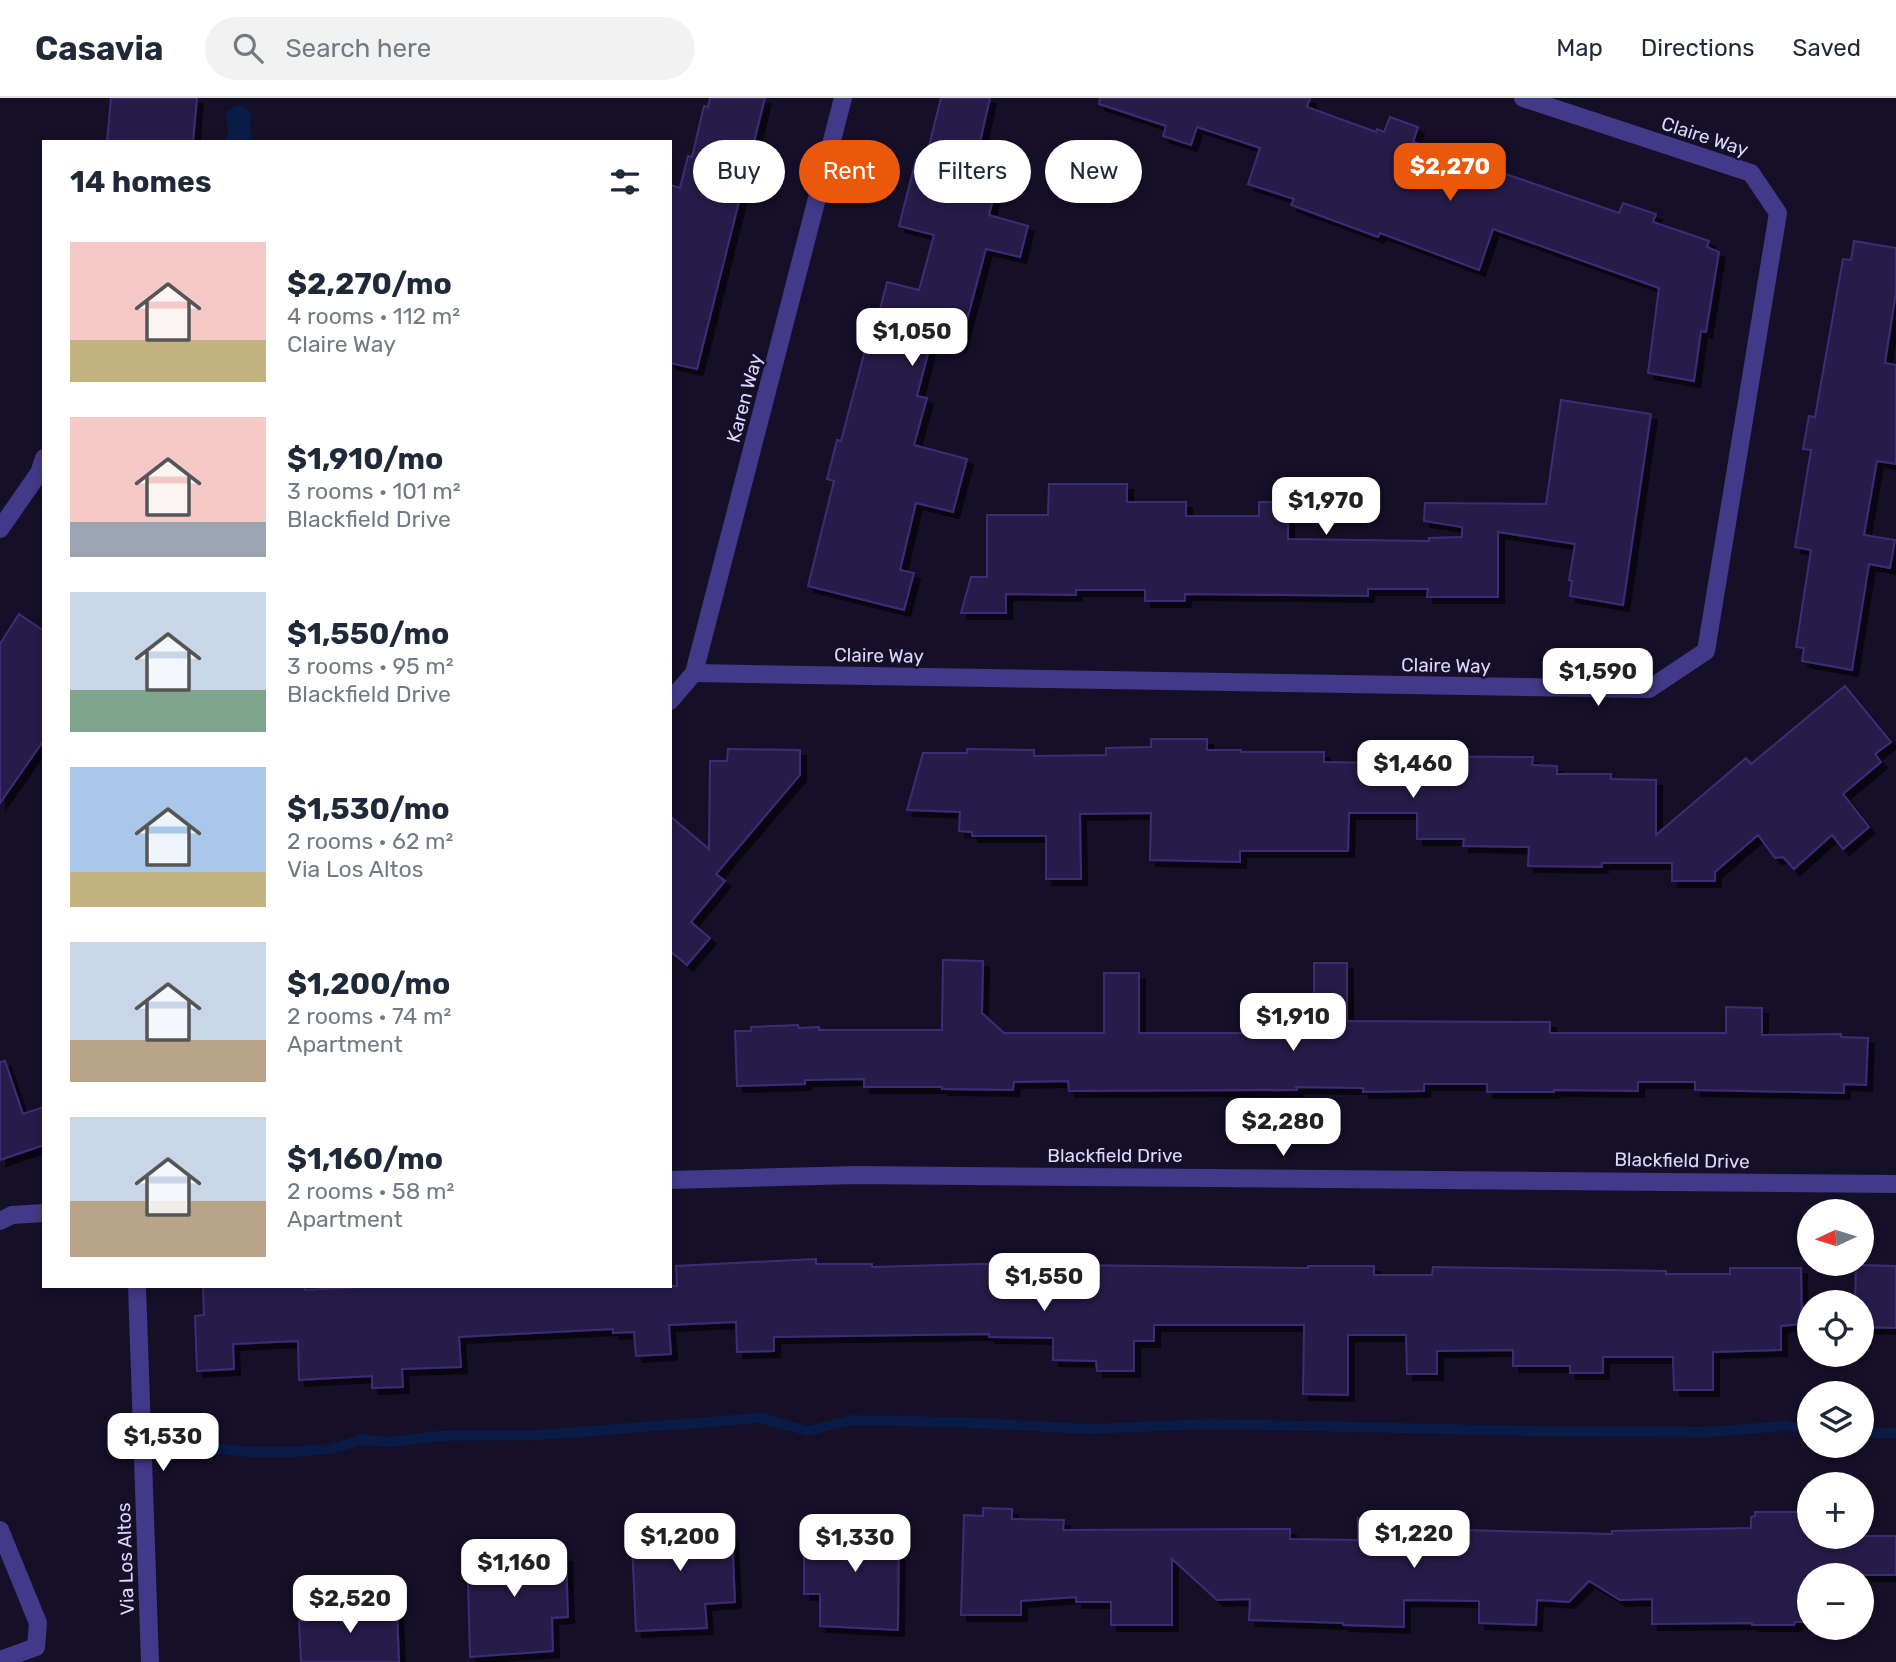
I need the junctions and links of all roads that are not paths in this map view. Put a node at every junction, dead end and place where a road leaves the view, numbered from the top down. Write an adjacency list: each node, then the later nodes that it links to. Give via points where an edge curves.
1 (843, 98): 5 (street, Karen Way)
2 (1523, 98): 5 (street, Claire Way, via 1751,173 1778,213 1706,651 1649,689)
3 (42, 464): 4 (street)
4 (0, 529)
5 (694, 673): 6 (street, Karen Way)
6 (672, 699)
7 (672, 1180): 8 (street, Blackfield Drive, via 884,1175)
8 (1896, 1184)
9 (42, 1213): 10 (street, via 12,1215)
10 (0, 1221)
11 (137, 1288): 14 (street, Via Los Altos)
12 (0, 1530): 13 (street, via 38,1631 36,1647)
13 (0, 1660)
14 (150, 1662)

